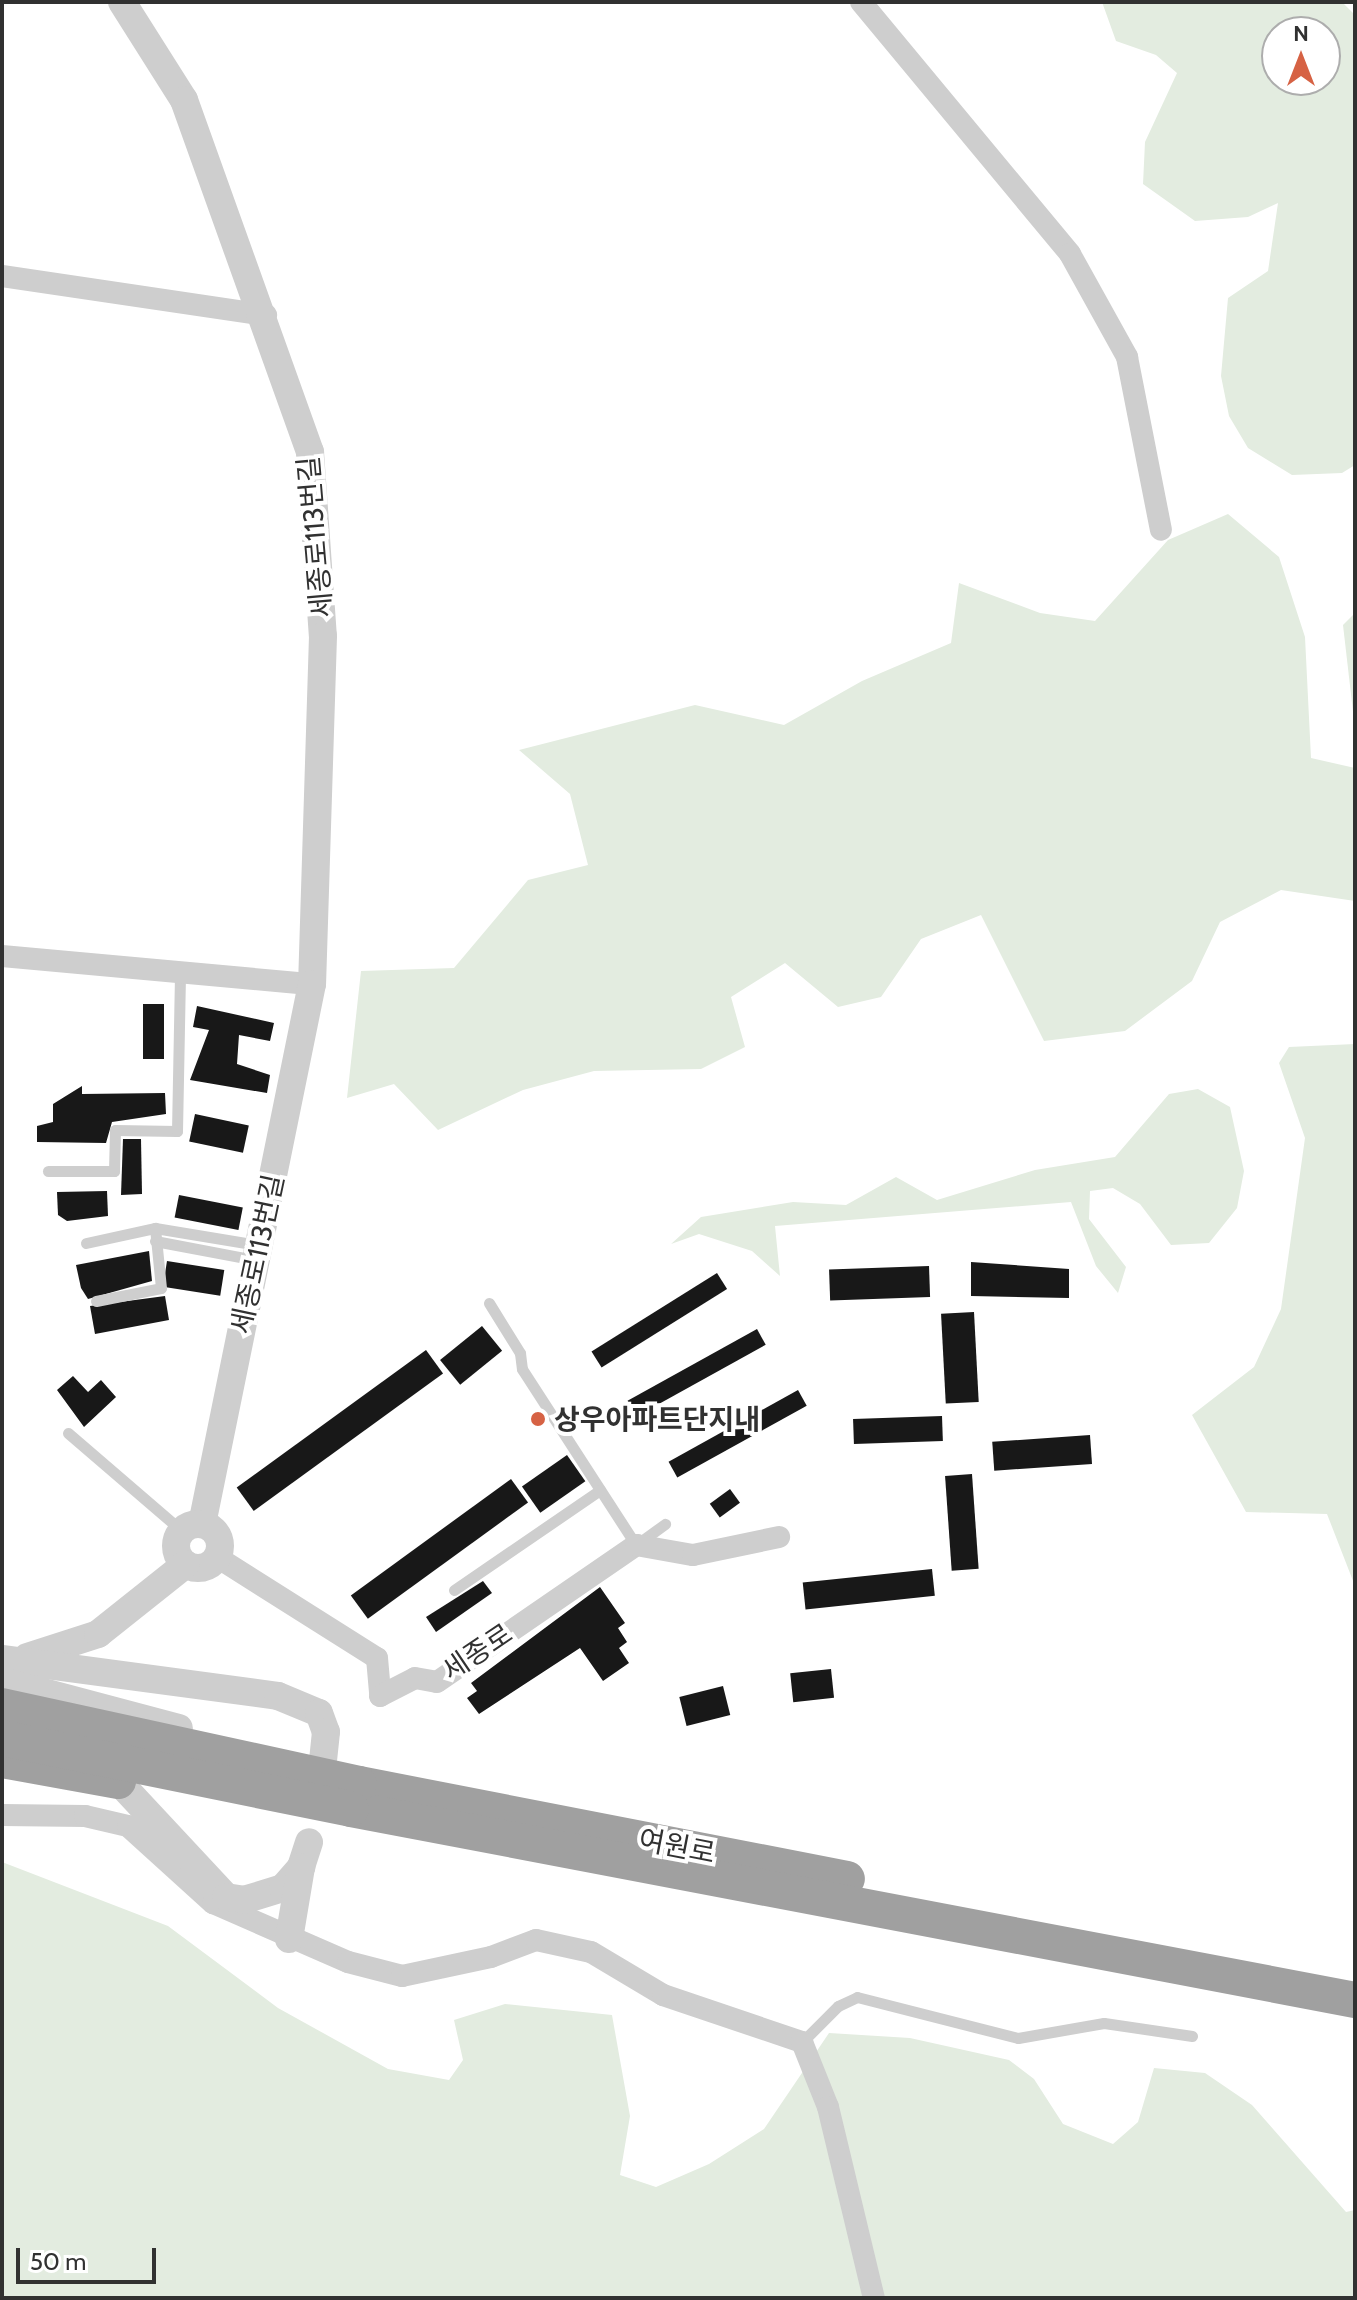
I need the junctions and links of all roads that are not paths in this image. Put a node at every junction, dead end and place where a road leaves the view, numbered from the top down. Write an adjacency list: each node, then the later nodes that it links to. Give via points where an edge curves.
1 (122, 2): 4 (street, 세종로113번길, via 184,100)
2 (861, 2): 5 (street, via 1070,254 1127,357)
3 (2, 276): 4 (street)
4 (266, 315): 8 (street, 세종로113번길, via 310,452 313,483 323,636)
5 (1161, 530)
6 (2, 956): 7 (street)
7 (180, 972): 8 (street); 9 (lane, via 177,1131 115,1130 114,1171)
8 (312, 984): 13 (street, 세종로113번길)
9 (48, 1171)
10 (155, 1228): 11 (lane); 12 (lane); 13 (lane)
11 (155, 1241): 13 (lane); 14 (lane, via 161,1288)
12 (86, 1243)
13 (257, 1252): 19 (street, 세종로113번길)
14 (96, 1301)
15 (489, 1303): 17 (lane, via 520,1353 522,1369)
16 (68, 1433): 19 (lane)
17 (600, 1490): 21 (lane); 24 (lane)
18 (665, 1524): 21 (lane)
19 (192, 1527): 22 (street, via 218,1536); 23 (street, via 176,1545)
20 (779, 1537): 21 (street, via 693,1555)
21 (636, 1545): 22 (street, 세종로, via 437,1682 415,1678 380,1696 377,1658)
22 (217, 1557): 23 (street, via 204,1567)
23 (186, 1564): 25 (street)
24 (454, 1590)
25 (120, 1618): 26 (street, via 77,1645); 27 (street, via 110,1650 120,1665)
26 (2, 1659): 27 (street)
27 (160, 1676): 31 (street, via 226,1685 312,1708 325,1722)
28 (2, 1681): 34 (street, bridge, via 332,1770)
29 (2, 1706): 34 (highway, 여원로, bridge)
30 (2, 1738): 34 (highway, 여원로, bridge)
31 (323, 1759)
32 (2, 1760): 33 (highway)
33 (118, 1781): 34 (highway); 36 (street)
34 (357, 1808): 39 (highway, 여원로); 40 (highway)
35 (2, 1815): 37 (street, via 85,1816 128,1826 213,1903)
36 (226, 1897): 37 (street); 38 (street, via 244,1900 283,1888 305,1854)
37 (256, 1926): 38 (street)
38 (289, 1939): 42 (street, via 402,1976 491,1957 536,1940 591,1952 663,1995)
39 (1355, 1977)
40 (1355, 2000)
41 (1192, 2036): 42 (lane, via 1104,2023 1018,2038 857,1997 838,2006)
42 (802, 2042): 43 (street, via 828,2107)
43 (874, 2298)

